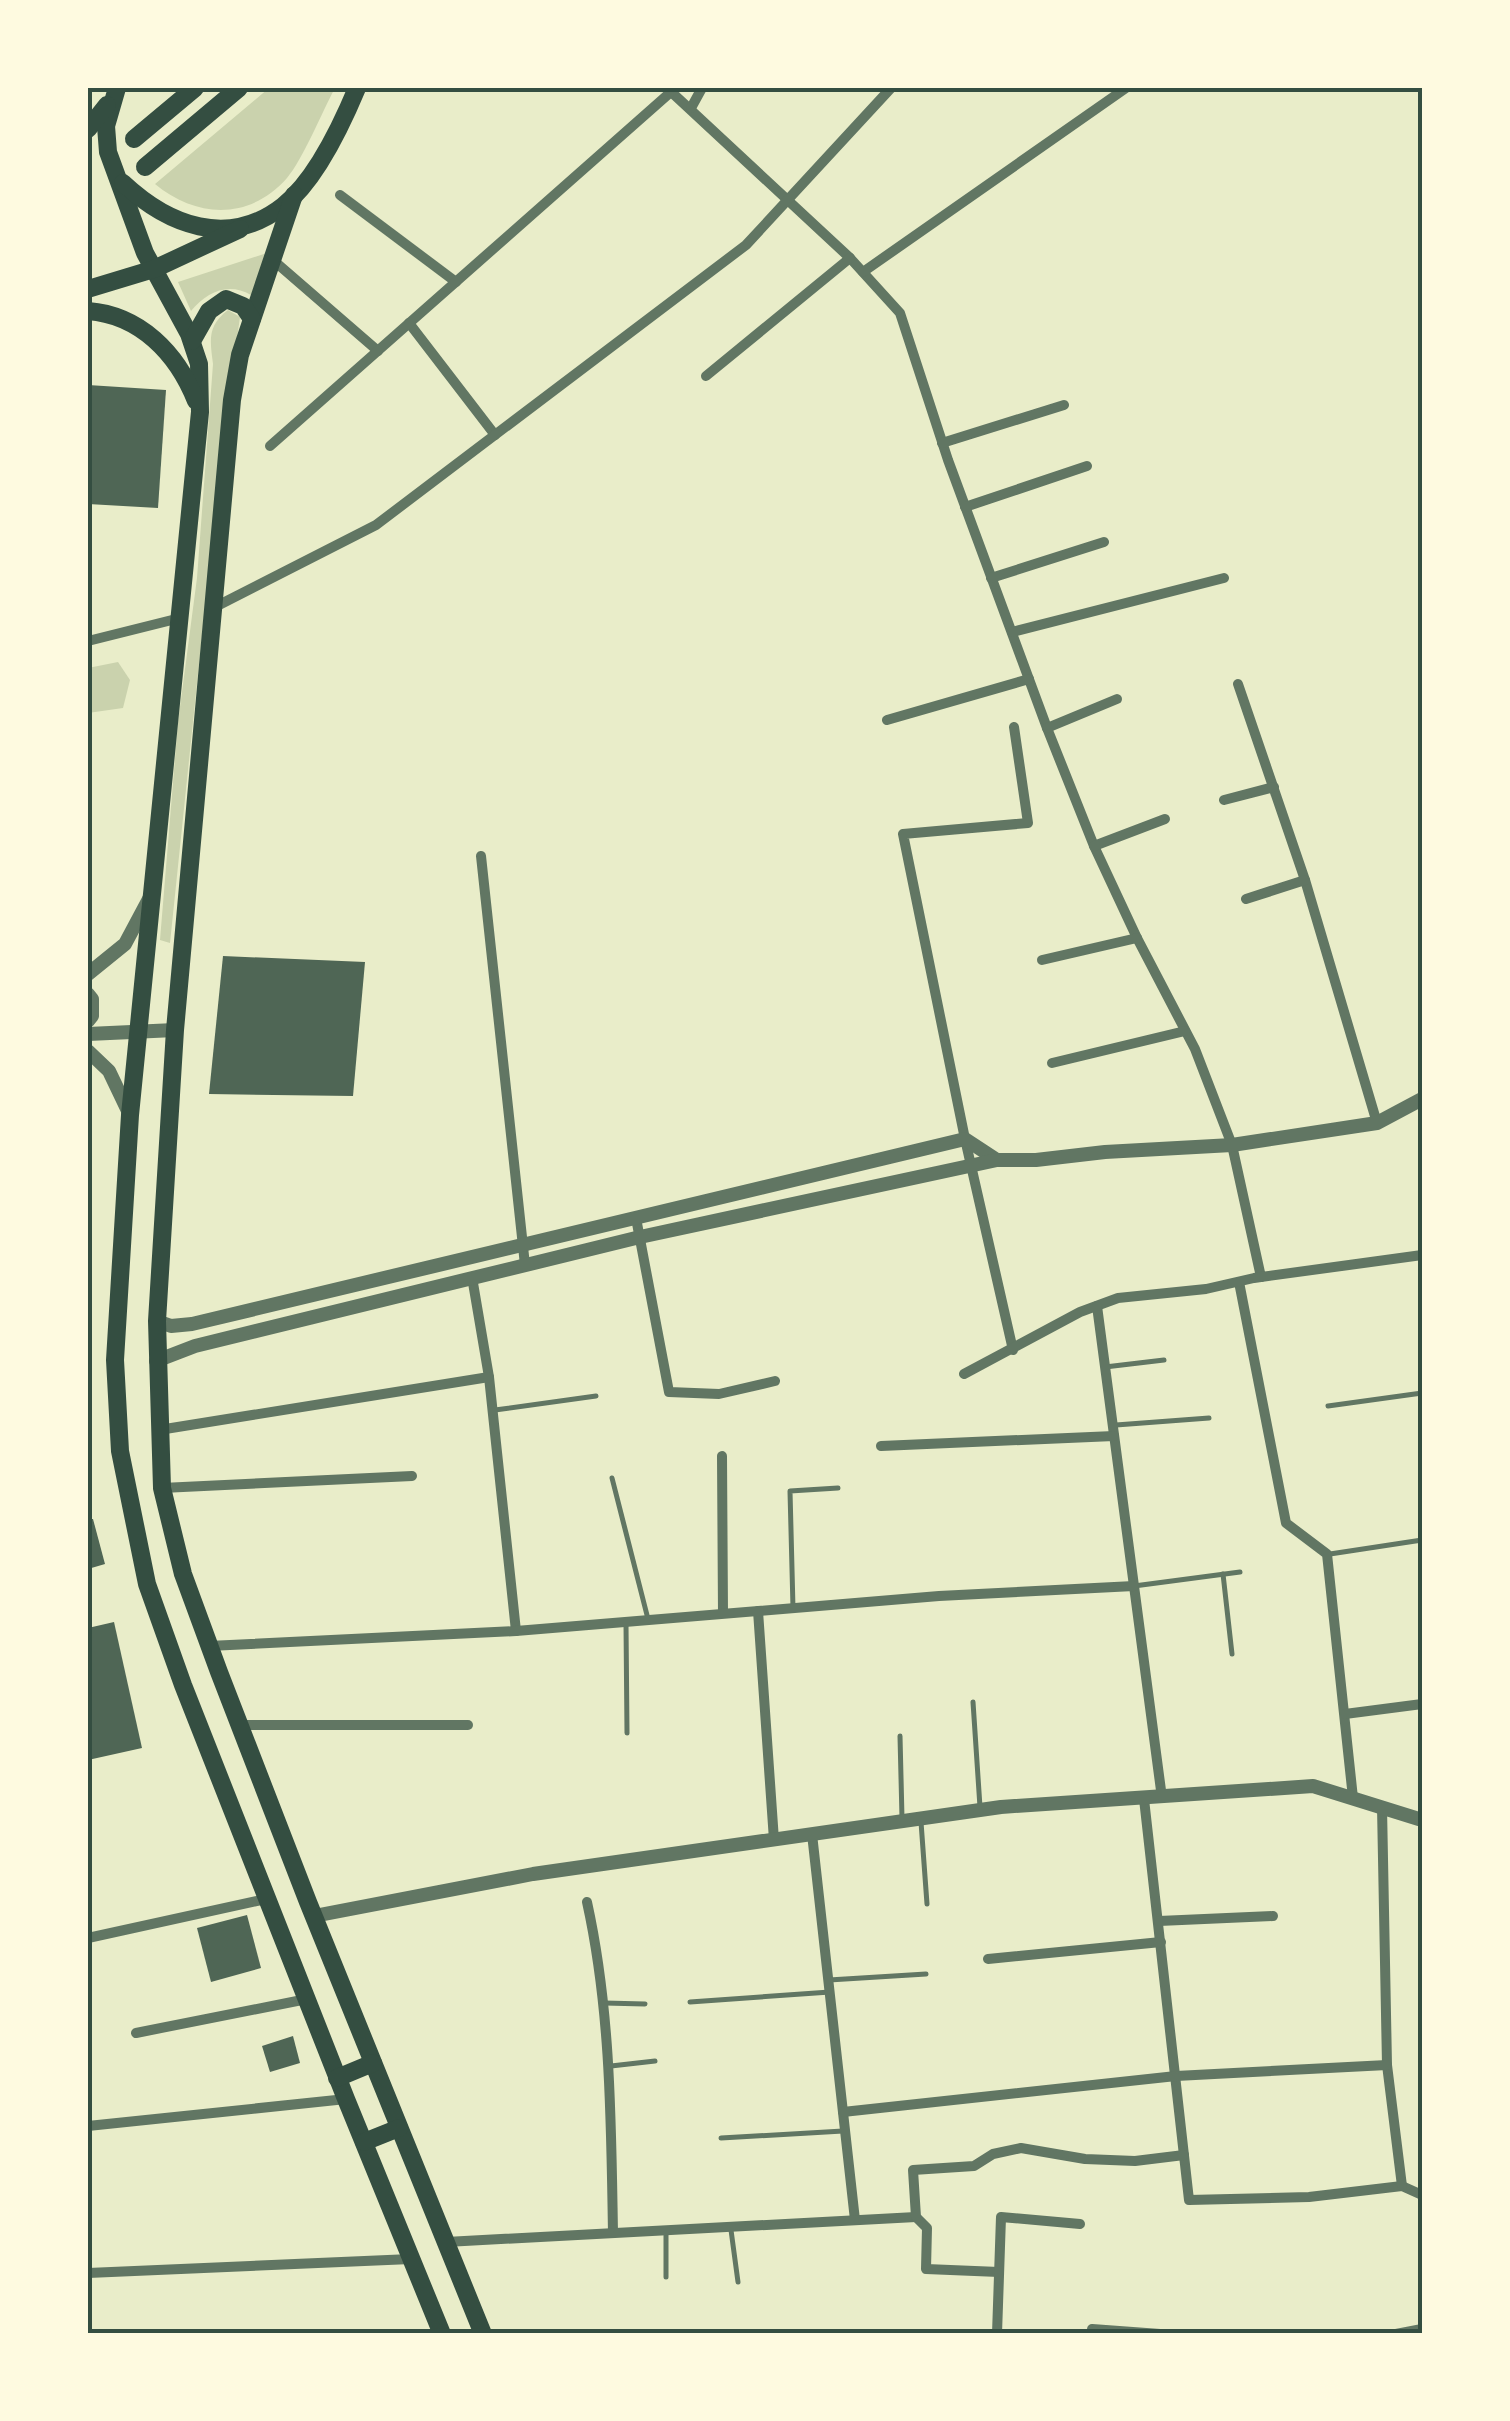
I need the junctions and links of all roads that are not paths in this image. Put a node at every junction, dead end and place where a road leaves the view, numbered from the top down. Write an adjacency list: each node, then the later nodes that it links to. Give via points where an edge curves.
1 (195, 88): 11 (main road)
2 (238, 88): 12 (main road)
3 (359, 88): 15 (main road)
4 (702, 88): 9 (street)
5 (891, 88): 16 (street)
6 (1126, 88): 21 (street)
7 (670, 89): 9 (street); 22 (street)
8 (116, 92): 10 (main road); 13 (main road, via 106,126)
9 (691, 108): 16 (street)
10 (88, 129)
11 (134, 138)
12 (146, 167)
13 (120, 181): 17 (main road, via 176,222 212,229); 20 (main road)
14 (340, 194): 22 (street)
15 (294, 195): 17 (main road); 19 (main road)
16 (788, 200): 18 (street); 32 (street, via 746,246)
17 (256, 220): 20 (main road)
18 (850, 258): 21 (street); 29 (street)
19 (273, 260): 25 (main road); 28 (street)
20 (154, 268): 23 (main road); 27 (main road)
21 (863, 272): 33 (street, via 900,314)
22 (456, 282): 26 (street)
23 (88, 289)
24 (88, 311): 31 (main road, via 116,316 156,340 177,363)
25 (252, 319): 27 (main road, via 226,299 209,311); 40 (main road, via 232,400)
26 (409, 323): 28 (street); 32 (street)
27 (192, 341): 31 (main road)
28 (378, 351): 34 (street)
29 (706, 376)
30 (1064, 404): 33 (street)
31 (200, 412): 41 (main road)
32 (495, 434): 40 (street, via 376,525)
33 (942, 443): 36 (street)
34 (270, 446)
35 (1088, 466): 36 (street)
36 (965, 506): 38 (street)
37 (1104, 542): 38 (street)
38 (991, 578): 42 (street)
39 (1224, 578): 42 (street)
40 (215, 607): 64 (main road)
41 (180, 618): 43 (street); 56 (main road)
42 (1012, 632): 44 (street)
43 (88, 641)
44 (1029, 679): 47 (street); 49 (street)
45 (1238, 684): 50 (street)
46 (1117, 700): 49 (street)
47 (887, 720)
48 (1014, 727): 72 (street, via 1028,822 903,834)
49 (1047, 728): 53 (street)
50 (1274, 787): 51 (street); 55 (street)
51 (1224, 800)
52 (1165, 819): 53 (street)
53 (1094, 846): 58 (street)
54 (480, 856): 78 (street)
55 (1305, 880): 57 (street); 71 (street)
56 (152, 894): 60 (street, via 125,944); 63 (main road)
57 (1246, 899)
58 (1137, 938): 59 (street); 65 (street)
59 (1042, 960)
60 (88, 974)
61 (88, 994): 62 (street)
62 (88, 1021)
63 (138, 1030): 64 (street); 66 (street); 70 (main road)
64 (175, 1030): 85 (main road)
65 (1186, 1031): 68 (street); 73 (street)
66 (88, 1034)
67 (88, 1051): 70 (street, via 109,1071)
68 (1052, 1063)
69 (1422, 1100): 71 (street)
70 (130, 1115): 138 (main road, via 115,1360 120,1451 148,1584)
71 (1377, 1123): 73 (street)
72 (965, 1139): 74 (street); 75 (street); 76 (street)
73 (1232, 1145): 74 (street); 82 (street)
74 (997, 1160): 75 (street)
75 (972, 1165): 77 (street); 88 (street)
76 (636, 1218): 77 (street); 78 (street)
77 (640, 1237): 80 (street); 94 (street, via 670,1392 719,1394)
78 (523, 1245): 80 (street); 86 (street)
79 (1422, 1256): 82 (street)
80 (525, 1264): 81 (street)
81 (472, 1277): 87 (street); 93 (street)
82 (1261, 1277): 83 (street)
83 (1239, 1282): 84 (street); 109 (street, via 1286,1523)
84 (1097, 1306): 88 (street); 91 (street)
85 (156, 1322): 86 (street); 90 (main road)
86 (192, 1324): 87 (street, via 181,1339)
87 (195, 1346): 90 (street)
88 (1013, 1350): 92 (street)
89 (1164, 1360): 91 (lane)
90 (156, 1361): 100 (main road)
91 (1105, 1367): 101 (street)
92 (964, 1374)
93 (488, 1377): 98 (street); 100 (street)
94 (776, 1381)
95 (1422, 1392): 97 (lane)
96 (596, 1396): 98 (lane)
97 (1328, 1406)
98 (492, 1410): 118 (street)
99 (1209, 1418): 101 (lane)
100 (158, 1430): 106 (main road)
101 (1114, 1431): 102 (street); 112 (street)
102 (881, 1446)
103 (722, 1456): 115 (street)
104 (412, 1476): 106 (street)
105 (612, 1478): 116 (lane)
106 (162, 1488): 119 (main road)
107 (838, 1488): 113 (lane, via 790,1491)
108 (1422, 1540): 109 (lane)
109 (1327, 1554): 123 (street)
110 (1240, 1572): 111 (lane)
111 (1223, 1574): 112 (lane); 120 (lane)
112 (1134, 1586): 113 (street); 129 (street)
113 (793, 1608): 114 (street)
114 (758, 1611): 115 (street); 137 (street)
115 (723, 1614): 116 (street)
116 (648, 1620): 117 (street)
117 (626, 1621): 118 (street); 126 (lane)
118 (516, 1631): 119 (street)
119 (210, 1646): 124 (main road)
120 (1232, 1654)
121 (973, 1702): 132 (lane)
122 (1422, 1704): 123 (street)
123 (1345, 1714): 130 (street)
124 (239, 1724): 125 (street); 141 (main road)
125 (468, 1725)
126 (627, 1734)
127 (900, 1736): 135 (lane)
128 (1144, 1798): 129 (street); 132 (street); 143 (street)
129 (1162, 1798): 130 (street, via 1313,1786)
130 (1352, 1798): 131 (street)
131 (1382, 1808): 134 (street); 156 (street)
132 (980, 1810): 133 (street)
133 (921, 1819): 135 (street); 140 (lane)
134 (1422, 1820)
135 (902, 1822): 136 (street)
136 (812, 1834): 137 (street); 148 (street)
137 (774, 1840): 141 (street, via 532,1874)
138 (266, 1898): 144 (street); 149 (main road)
139 (587, 1902): 151 (street)
140 (927, 1904)
141 (314, 1916): 155 (main road)
142 (1273, 1916): 143 (street)
143 (1159, 1921): 145 (street)
144 (88, 1938)
145 (1161, 1942): 146 (street); 158 (street)
146 (988, 1959)
147 (926, 1974): 148 (lane)
148 (829, 1986): 150 (lane); 161 (street)
149 (307, 1999): 153 (street); 159 (main road)
150 (690, 2002)
151 (604, 2003): 152 (lane); 157 (street)
152 (646, 2004)
153 (136, 2033)
154 (655, 2061): 157 (lane)
155 (373, 2064): 159 (main road); 163 (main road)
156 (1387, 2065): 158 (street); 168 (street)
157 (608, 2066): 175 (street)
158 (1176, 2076): 161 (street); 167 (street)
159 (338, 2078): 160 (main road)
160 (346, 2098): 162 (street); 166 (main road)
161 (843, 2112): 164 (street)
162 (88, 2126)
163 (400, 2128): 166 (main road); 176 (main road)
164 (845, 2131): 165 (lane); 171 (street)
165 (721, 2138)
166 (364, 2142): 177 (main road)
167 (1184, 2155): 168 (street, via 1189,2200); 170 (street, via 1085,2159 1022,2148 974,2166 913,2170)
168 (1402, 2186): 169 (street)
169 (1422, 2195)
170 (916, 2217): 171 (street); 178 (street, via 927,2228 926,2269)
171 (855, 2220): 173 (street)
172 (1080, 2224): 178 (street, via 1001,2217)
173 (730, 2227): 174 (street); 181 (lane)
174 (666, 2230): 175 (street); 180 (lane)
175 (612, 2233): 176 (street)
176 (446, 2242): 185 (main road)
177 (412, 2259): 179 (street); 184 (main road)
178 (999, 2272): 186 (street)
179 (88, 2273)
180 (666, 2277)
181 (738, 2282)
182 (1092, 2329): 187 (street)
183 (1422, 2329): 188 (street)
184 (442, 2334)
185 (483, 2334)
186 (997, 2334)
187 (1160, 2334)
188 (1396, 2334)

